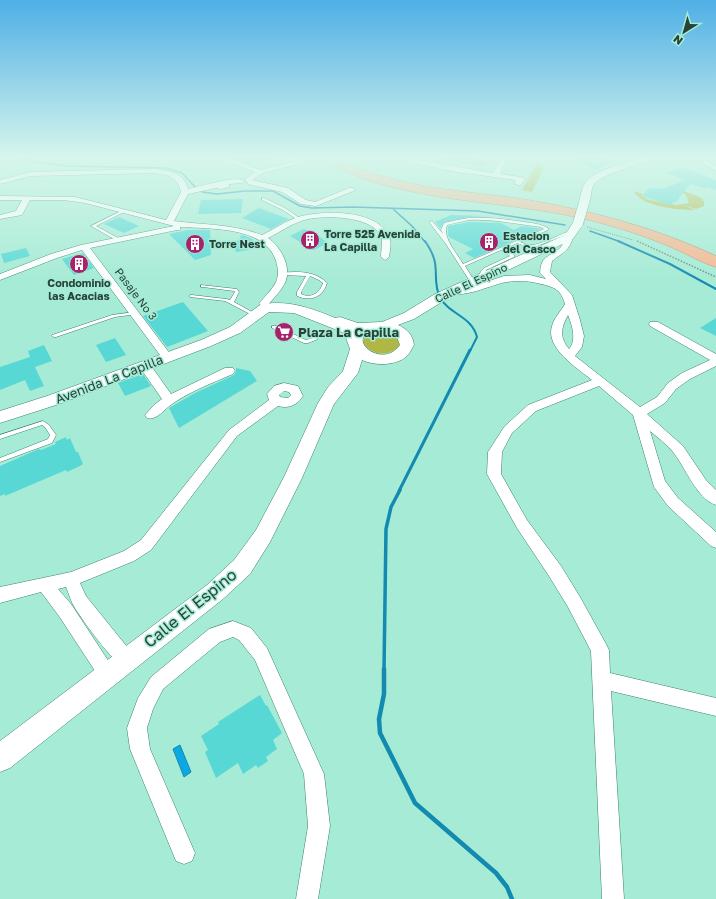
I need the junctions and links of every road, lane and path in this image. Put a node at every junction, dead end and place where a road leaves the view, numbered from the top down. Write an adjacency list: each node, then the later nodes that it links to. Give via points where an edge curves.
1 (0, 198): 9 (street)
2 (181, 198): 13 (street)
3 (263, 198): 12 (lane)
4 (298, 198): 5 (street, via 316,204)
5 (332, 198)
6 (487, 198): 26 (highway, via 542,206 616,223 669,240)
7 (517, 198): 24 (highway, via 610,214 666,231)
8 (585, 198): 16 (street, bridge)
9 (27, 199): 10 (street, via 79,200); 11 (street, via 19,213)
10 (123, 211): 13 (street); 19 (lane, via 93,226)
11 (0, 217)
12 (299, 220): 18 (street); 25 (street, via 322,215 338,215 352,216 371,223 378,227 384,236)
13 (166, 222): 15 (street); 17 (street)
14 (431, 222): 21 (lane)
15 (188, 226): 17 (street); 18 (street, via 239,229)
16 (574, 229): 20 (lane, via 534,246); 31 (path, via 638,241); 32 (street, Calle El Espino); 33 (street, via 566,245 551,256 545,266 545,273)
17 (150, 232): 19 (street)
18 (262, 238): 28 (street, via 278,252)
19 (117, 239): 22 (street)
20 (517, 242): 21 (lane, via 547,229 542,226 498,220 458,219 445,224 443,230); 23 (lane)
21 (448, 243): 27 (lane)
22 (84, 246): 30 (street); 40 (street, Pasaje No 3)
23 (502, 249): 27 (lane); 32 (lane, via 513,256 485,269)
24 (716, 252)
25 (385, 258)
26 (716, 262)
27 (462, 266): 32 (lane)
28 (283, 274): 29 (lane); 37 (street)
29 (309, 274): 29 (lane, via 325,283 324,288 316,296 307,298 299,295 299,292)
30 (0, 277)
31 (716, 277)
32 (476, 280): 35 (street, Calle El Espino)
33 (555, 284): 35 (street, via 530,278 516,278); 39 (street, via 567,295)
34 (203, 286): 38 (lane, via 235,290 237,292)
35 (455, 291): 42 (street, Calle El Espino)
36 (192, 296): 38 (lane, via 226,300)
37 (278, 299): 41 (street, Avenida La Capilla); 41 (street, Avenida La Capilla, via 264,304); 44 (street, via 300,305 351,326); 49 (street, via 333,327 352,333)
38 (231, 303): 41 (lane)
39 (569, 306): 50 (street, via 579,336 577,346); 50 (street, via 557,325 556,333 558,343)
40 (134, 313): 46 (lane, via 114,316); 51 (street, Pasaje No 3)
41 (255, 316): 51 (street, Avenida La Capilla, via 217,338)
42 (409, 316): 44 (street, Calle El Espino); 47 (street)
43 (654, 324): 53 (street)
44 (381, 326): 47 (street, via 397,330); 49 (street, via 360,333 355,338)
45 (274, 327): 48 (lane, via 306,342)
46 (54, 336)
47 (405, 337): 52 (street, via 405,349 399,355)
48 (316, 339)
49 (356, 347): 52 (street, via 362,354 371,358); 56 (street, Calle El Espino)
50 (569, 356): 57 (street)
51 (167, 357): 54 (street, Avenida La Capilla)
52 (390, 358): 56 (street, Calle El Espino)
53 (716, 360): 60 (street, via 686,376 672,386 661,400)
54 (145, 366): 58 (street); 62 (street, Avenida La Capilla)
55 (229, 371): 58 (street)
56 (350, 373): 72 (street, Calle El Espino, via 326,402 290,484 263,536 242,567 215,592)
57 (601, 381): 60 (street); 74 (street, via 532,408 508,430 495,452 494,474 522,524 574,602 600,650)
58 (169, 400): 61 (street, via 158,406)
59 (276, 401): 67 (street, via 233,433 146,545 129,556)
60 (639, 413): 65 (street, via 678,449 701,484); 66 (street, via 659,483 673,502)
61 (151, 415)
62 (0, 417)
63 (0, 437): 64 (lane, via 43,424 48,426 53,435 50,441)
64 (0, 460)
65 (716, 499)
66 (716, 541)
67 (71, 579): 68 (street); 70 (street, via 80,602)
68 (44, 584): 69 (street); 71 (street)
69 (0, 595)
70 (92, 617): 71 (street); 72 (street)
71 (77, 628): 73 (street)
72 (126, 659): 73 (street, Calle El Espino)
73 (107, 674): 76 (street, Calle El Espino)
74 (603, 680): 75 (street); 79 (street)
75 (716, 707)
76 (0, 758)
77 (184, 853): 78 (street, via 140,749 137,728 145,705 157,683 215,635 233,629 245,634 261,654 314,774 319,826)
78 (307, 899)
79 (613, 899)

